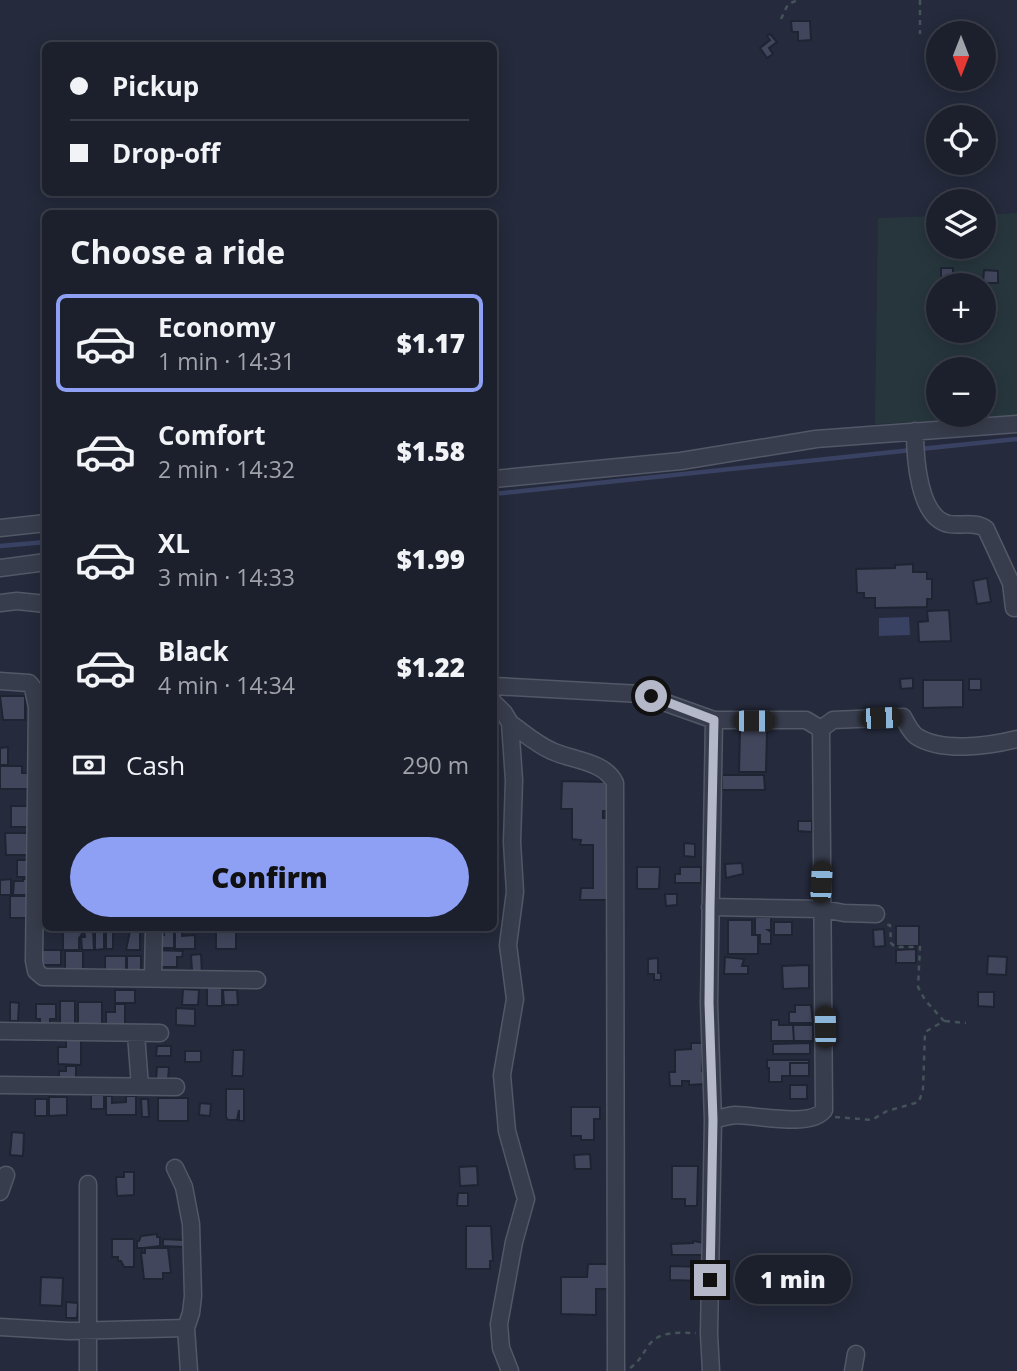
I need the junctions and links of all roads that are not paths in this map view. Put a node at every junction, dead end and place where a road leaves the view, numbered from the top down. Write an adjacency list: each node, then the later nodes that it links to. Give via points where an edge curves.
1 (1017, 424): 2 (street)
2 (915, 435): 3 (street, via 816,439 681,461); 10 (street, via 922,492 929,509 948,524 982,526 991,535 1013,589)
3 (497, 479)
4 (42, 523): 5 (street)
5 (0, 528)
6 (42, 563): 7 (street)
7 (0, 568)
8 (0, 603): 9 (street)
9 (42, 604)
10 (1014, 608)
11 (0, 681): 14 (street, via 29,683)
12 (497, 686): 15 (street, via 641,694)
13 (497, 706): 16 (street)
14 (41, 707): 19 (street)
15 (714, 720): 17 (street, via 806,720); 22 (street)
16 (510, 723): 46 (street, via 515,892 508,945 515,999 502,1075 507,1131 526,1199 499,1324 501,1348); 47 (street, via 551,750 603,769 615,783)
17 (821, 729): 18 (street, via 833,720 903,717 918,737 933,742 965,747); 23 (street)
18 (1017, 739)
19 (41, 764): 20 (street)
20 (40, 815): 21 (street)
21 (40, 869): 25 (street)
22 (710, 907): 23 (street); 35 (street)
23 (823, 908): 24 (street); 35 (street, via 826,1104 821,1115 807,1119 731,1115)
24 (873, 914)
25 (40, 921): 27 (street, via 34,967 39,975)
26 (154, 931): 27 (street)
27 (153, 978): 28 (street)
28 (257, 980)
29 (0, 1031): 31 (street)
30 (160, 1033): 31 (street)
31 (136, 1034): 33 (street)
32 (0, 1085): 33 (street)
33 (140, 1087): 34 (street)
34 (176, 1087)
35 (713, 1120): 48 (street)
36 (175, 1168): 41 (street, via 191,1223 192,1296)
37 (6, 1175): 39 (street)
38 (88, 1184): 42 (street)
39 (0, 1192)
40 (0, 1327): 42 (street)
41 (186, 1328): 42 (street); 45 (street)
42 (87, 1330): 44 (street)
43 (856, 1354): 49 (street)
44 (88, 1371)
45 (189, 1371)
46 (510, 1371)
47 (616, 1371)
48 (711, 1371)
49 (853, 1371)

